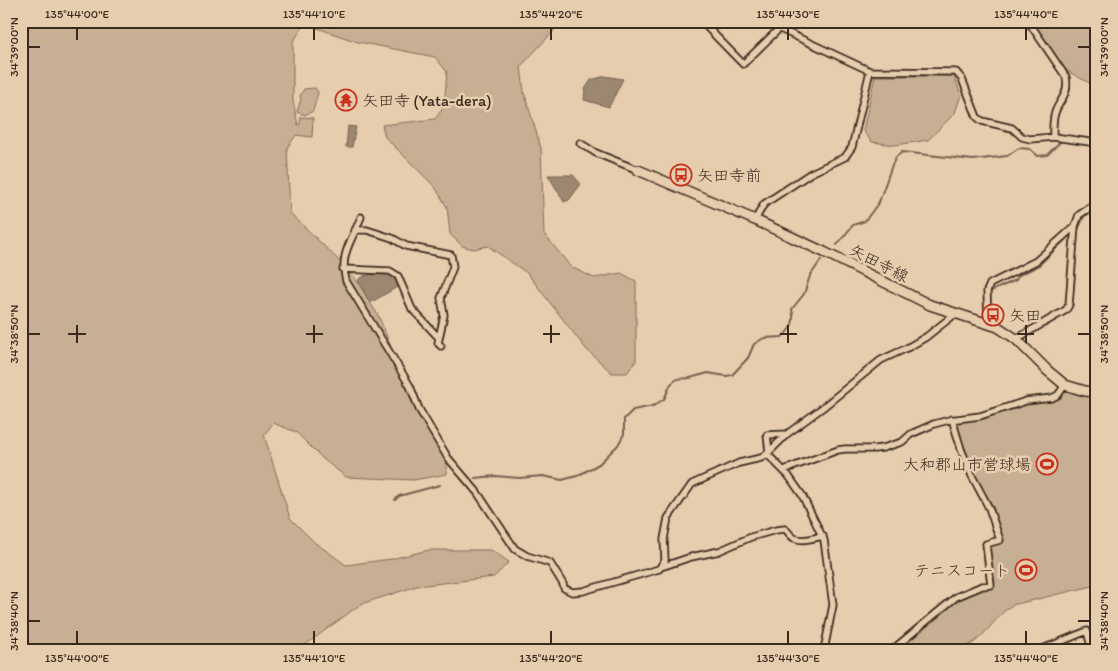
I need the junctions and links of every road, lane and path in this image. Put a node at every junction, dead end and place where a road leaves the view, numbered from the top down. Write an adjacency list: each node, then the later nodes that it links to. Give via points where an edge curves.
1 (701, 21): 5 (street, via 743,64)
2 (772, 21): 5 (street)
3 (787, 21): 5 (street)
4 (1028, 21): 7 (street, via 1066,77 1068,86 1053,120)
5 (780, 29): 6 (street)
6 (870, 71): 7 (street, via 956,72 982,122 1004,125 1030,139); 13 (street, via 852,147 845,157 811,173 764,204)
7 (1053, 137): 8 (street)
8 (1097, 142)
9 (580, 143): 10 (street)
10 (638, 170): 13 (main road, 矢田寺線)
11 (1097, 203): 15 (street, via 1079,215)
12 (361, 217): 14 (street)
13 (754, 220): 17 (main road, 矢田寺線, via 922,302)
14 (355, 230): 16 (street, via 343,260); 19 (street, via 367,230 406,246 451,255 453,267 441,298 444,315)
15 (1074, 231): 18 (street, via 1036,261 990,284); 20 (street, via 1069,305 1066,310)
16 (343, 269): 19 (street, via 390,271 398,276 412,309); 29 (street, via 346,281 410,386 428,426 515,550 550,563 564,588 572,592)
17 (955, 314): 18 (main road, 矢田寺線); 25 (street, via 922,340 881,360)
18 (988, 324): 20 (main road, 矢田寺線)
19 (438, 337): 21 (street)
20 (1016, 339): 22 (main road, 矢田寺線)
21 (442, 346)
22 (1066, 385): 23 (main road, 矢田寺線); 24 (street, via 1052,398 1026,401 980,416)
23 (1097, 392)
24 (952, 419): 27 (street, via 883,448 845,448); 31 (street, via 961,450 989,508 1000,540 986,544 991,585 956,597)
25 (787, 434): 26 (street); 26 (street, via 767,435)
26 (768, 453): 27 (street); 29 (street, via 692,484 668,518 665,560)
27 (784, 470): 28 (street, via 805,500)
28 (822, 536): 29 (street, via 805,540 792,537 785,529 776,530); 30 (street, via 834,605)
29 (660, 568)
30 (824, 650)
31 (892, 650)
32 (1040, 650): 33 (street, via 1087,631)
33 (1092, 650)

